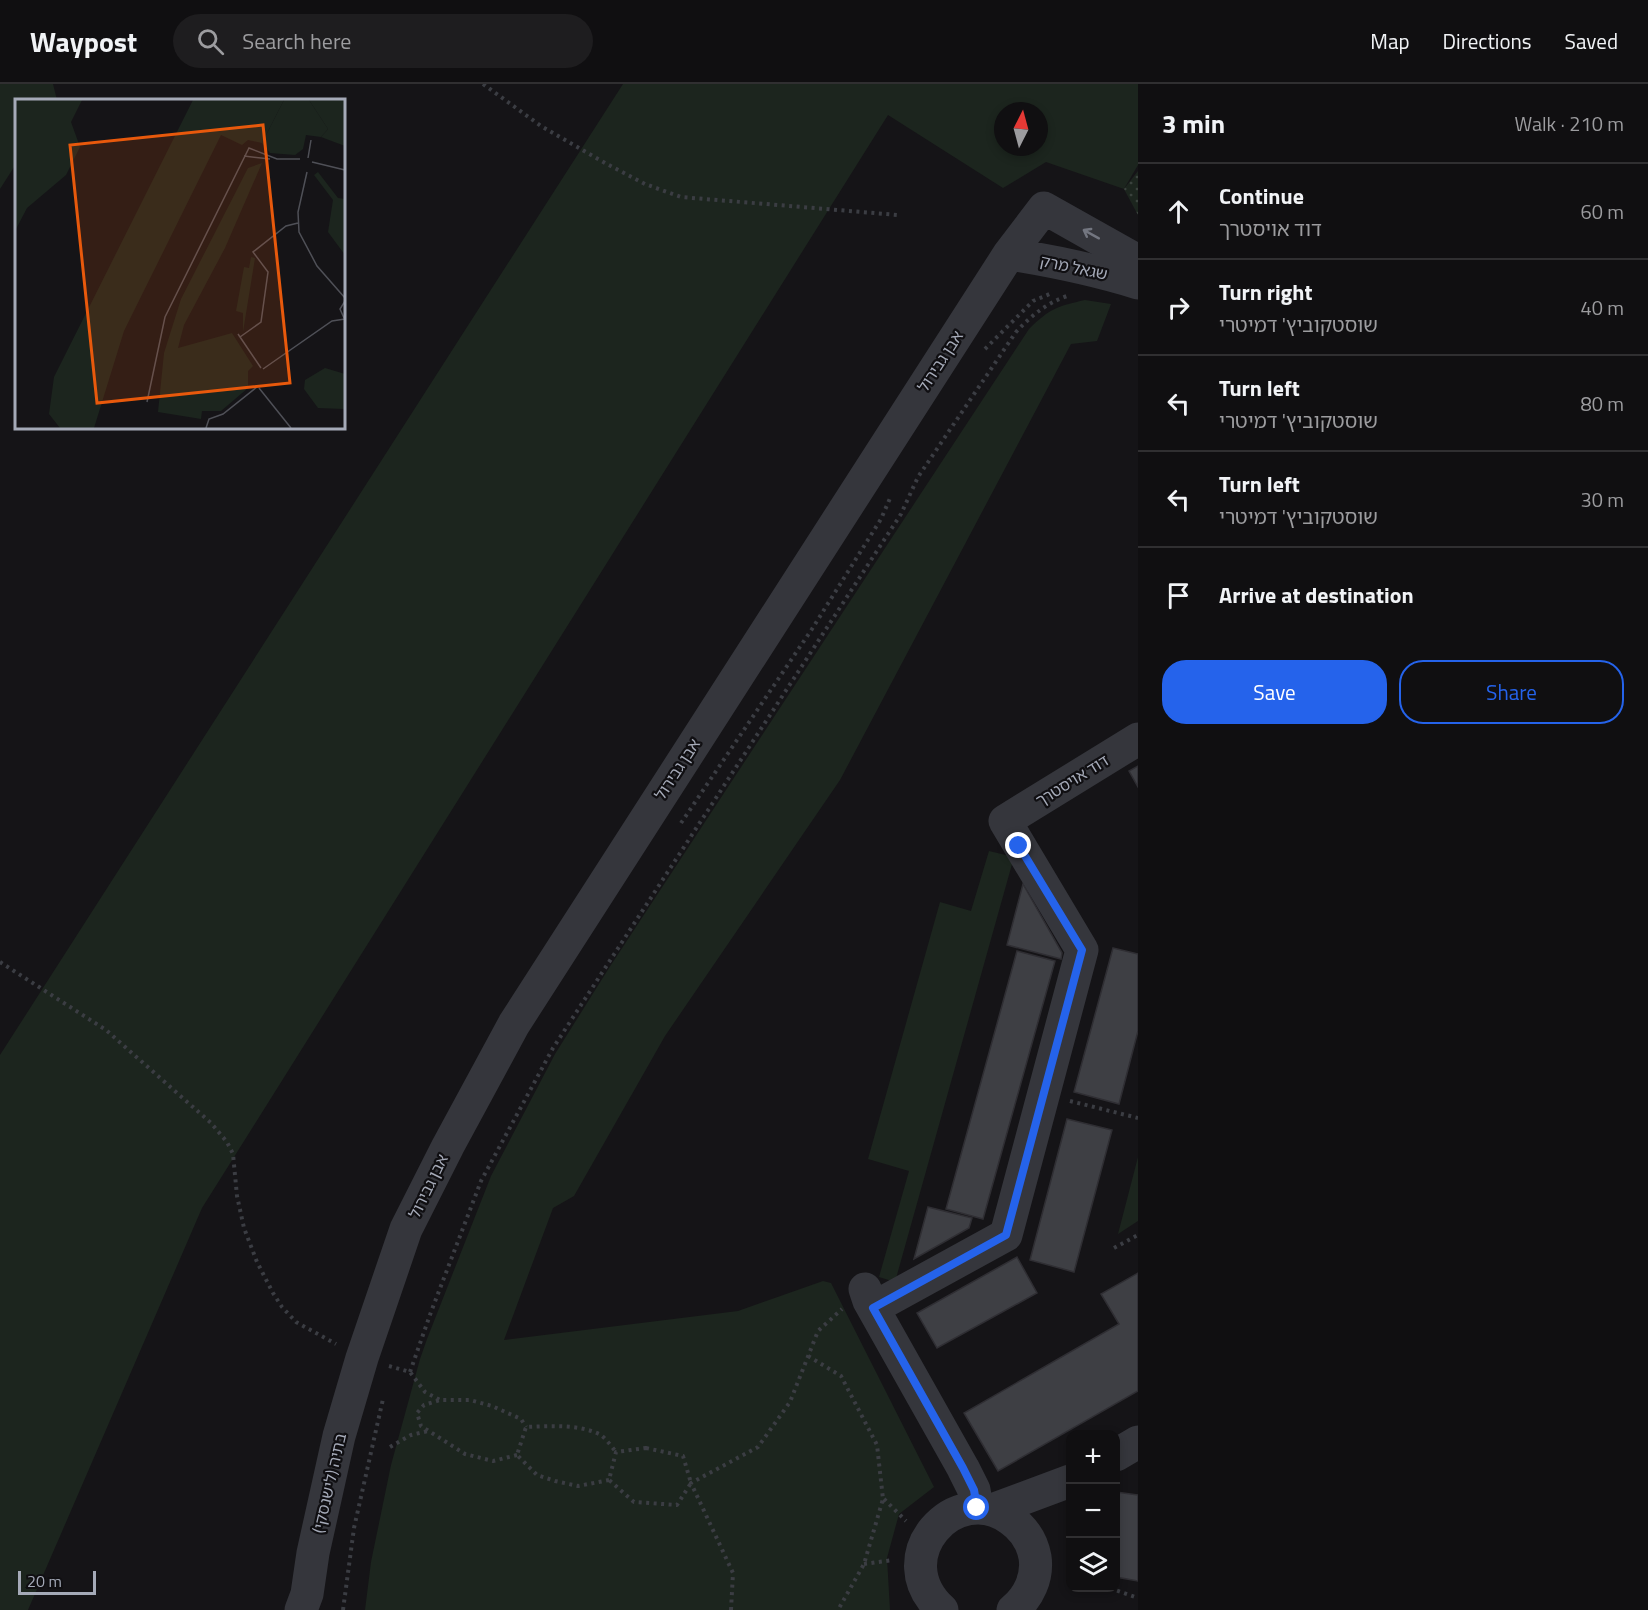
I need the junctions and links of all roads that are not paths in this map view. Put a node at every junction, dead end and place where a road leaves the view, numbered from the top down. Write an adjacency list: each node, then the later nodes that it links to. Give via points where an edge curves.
1 (1044, 208): 2 (street, אבן גבירול); 3 (street, שגאל מרק, one-way to 1)
2 (1009, 254): 4 (street, שגאל מרק); 6 (street, אבן גבירול, via 513,1024 406,1229)
3 (1138, 261)
4 (1138, 283)
5 (1138, 739): 11 (street, דוד אויסטרך, via 1005,822 1082,950 1006,1235 869,1299)
6 (377, 1362): 14 (street, בתיה (לישנסקי), via 339,1436)
7 (1138, 1442): 8 (street)
8 (1120, 1453)
9 (1068, 1484): 11 (street)
10 (1070, 1484): 12 (street, via 1053,1505)
11 (985, 1509): 12 (street, via 1006,1515 1018,1524); 15 (street, via 961,1511 946,1518 926,1541 921,1573 925,1588)
12 (1033, 1548): 13 (street, via 1035,1571)
13 (1021, 1604)
14 (301, 1610)
15 (942, 1610)

